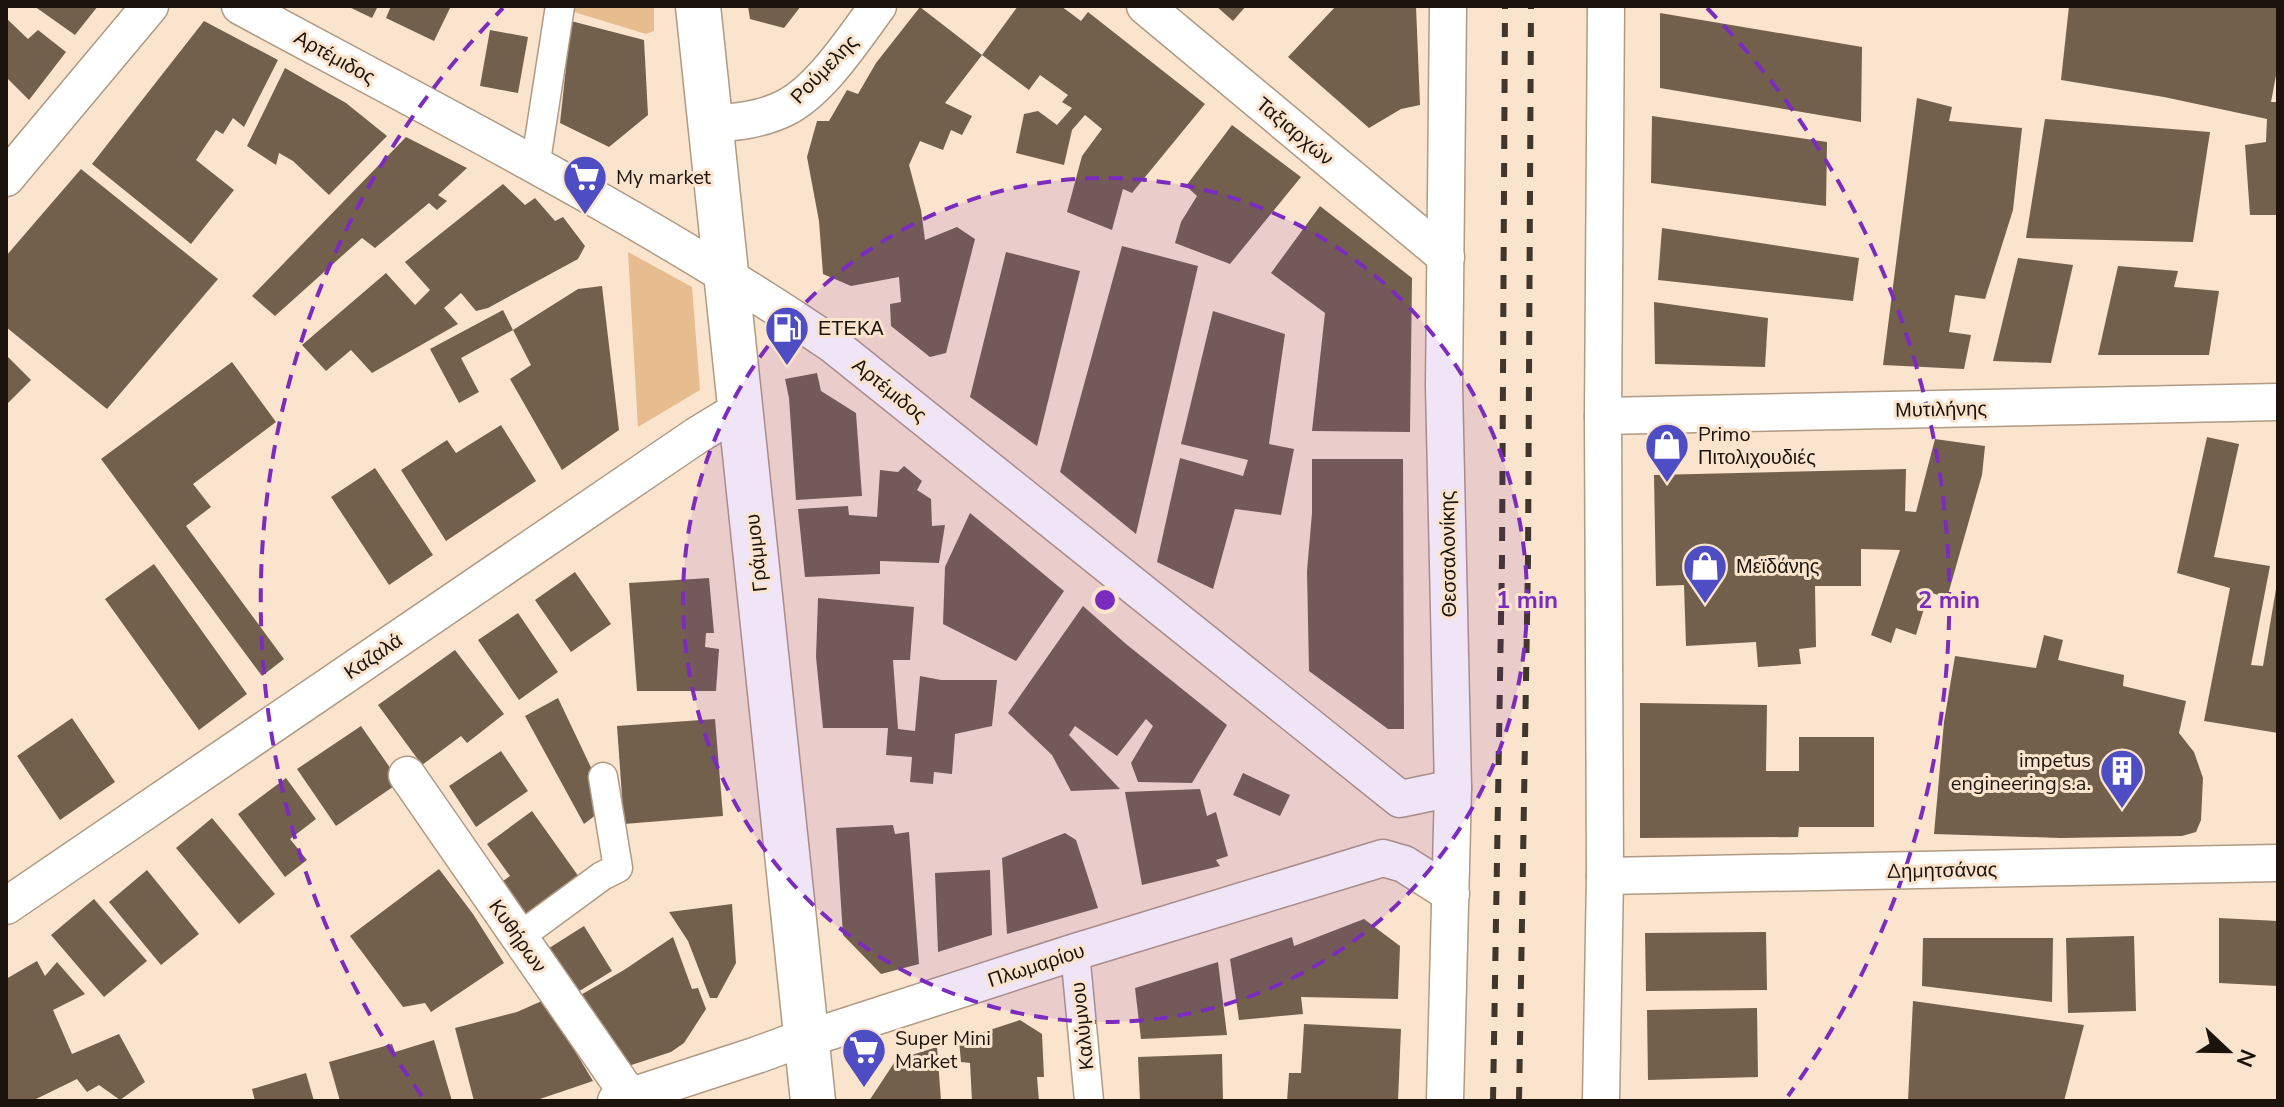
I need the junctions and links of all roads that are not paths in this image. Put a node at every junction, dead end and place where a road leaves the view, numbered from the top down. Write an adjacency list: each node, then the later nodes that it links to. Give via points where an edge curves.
1 (150, 6): 11 (street)
2 (240, 6): 10 (street, Αρτέμιδος)
3 (560, 6): 10 (street)
4 (698, 6): 9 (street, Γράμμου)
5 (878, 6): 9 (street, Ρούμελης, via 827,71 787,107 744,122)
6 (1145, 6): 12 (street, Ταξιαρχών)
7 (1448, 6): 12 (street, Θεσσαλονίκης)
8 (1606, 6): 16 (street)
9 (711, 124): 13 (street, Γράμμου)
10 (535, 167): 13 (street, Αρτέμιδος)
11 (6, 178)
12 (1446, 257): 19 (street, Θεσσαλονίκης)
13 (728, 275): 15 (street, Γράμμου); 19 (street, Αρτέμιδος, via 832,344 1400,799)
14 (2278, 402): 16 (street, Μυτιλήνης)
15 (742, 408): 23 (street, Καζαλά); 26 (street, Γράμμου)
16 (1603, 416): 21 (street)
17 (407, 775): 24 (street, Κυθήρων)
18 (603, 777): 24 (street, via 618,868)
19 (1453, 788): 22 (street, Θεσσαλονίκης)
20 (2278, 863): 21 (street, Δημητσάνας)
21 (1605, 876): 31 (street)
22 (1451, 894): 25 (street, Πλωμαρίου, via 1404,864 1383,858); 30 (street, Θεσσαλονίκης)
23 (6, 906)
24 (519, 937): 27 (street, Κυθήρων)
25 (1075, 952): 26 (street, Πλωμαρίου); 29 (street, Καλύμνου)
26 (806, 1037): 27 (street, Πλωμαρίου); 28 (street, Γράμμου)
27 (623, 1099)
28 (813, 1101)
29 (1089, 1101)
30 (1445, 1101)
31 (1601, 1101)

